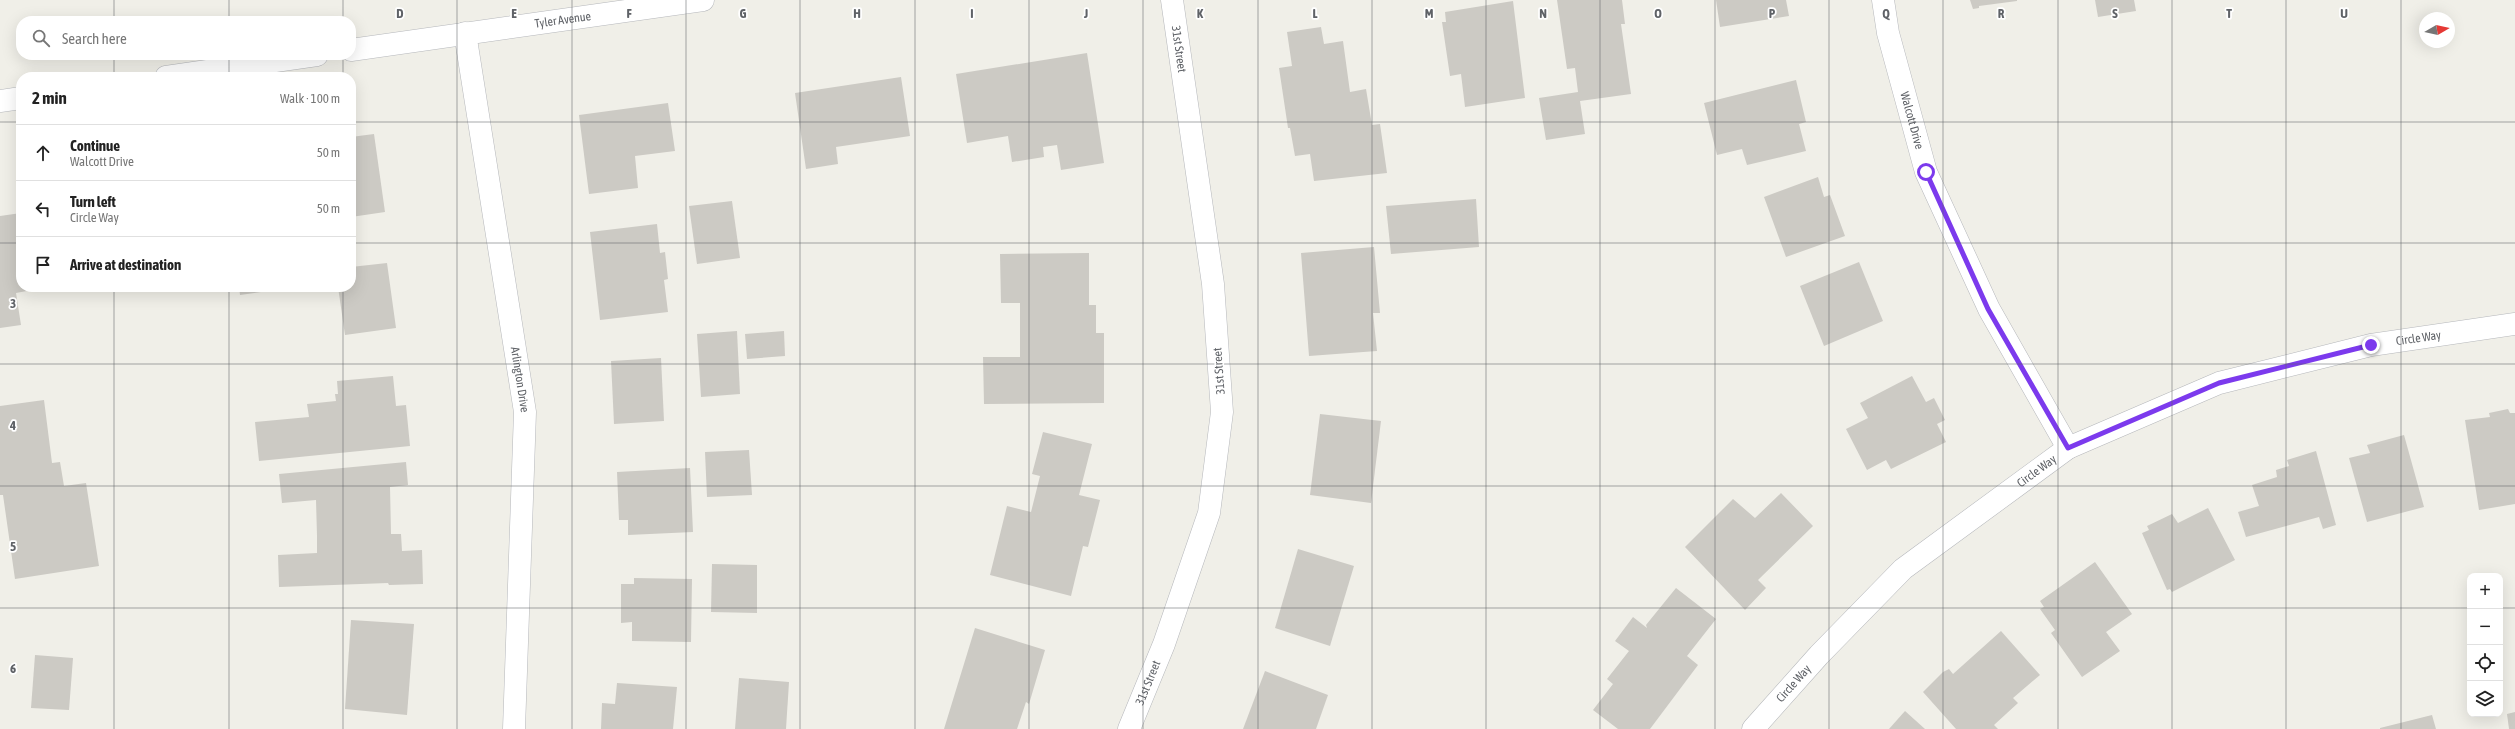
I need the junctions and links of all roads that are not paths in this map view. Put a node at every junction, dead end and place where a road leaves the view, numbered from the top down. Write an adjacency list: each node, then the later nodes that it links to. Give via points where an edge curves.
1 (703, 0): 4 (street, Tyler Avenue)
2 (1172, 0): 13 (street, 31st Street, via 1213,284 1222,412 1209,513 1164,644)
3 (1883, 0): 11 (street, Walcott Drive, via 1888,33 1926,172 1988,309)
4 (465, 33): 5 (street, Tyler Avenue); 12 (street, Arlington Drive, via 525,412)
5 (356, 49)
6 (283, 60): 7 (street)
7 (201, 72)
8 (16, 99): 9 (street)
9 (0, 101)
10 (2515, 324): 11 (street, Circle Way, via 2371,345 2219,383)
11 (2068, 448): 14 (street, Circle Way, via 1903,569 1819,656)
12 (514, 729)
13 (1129, 729)
14 (1754, 729)

